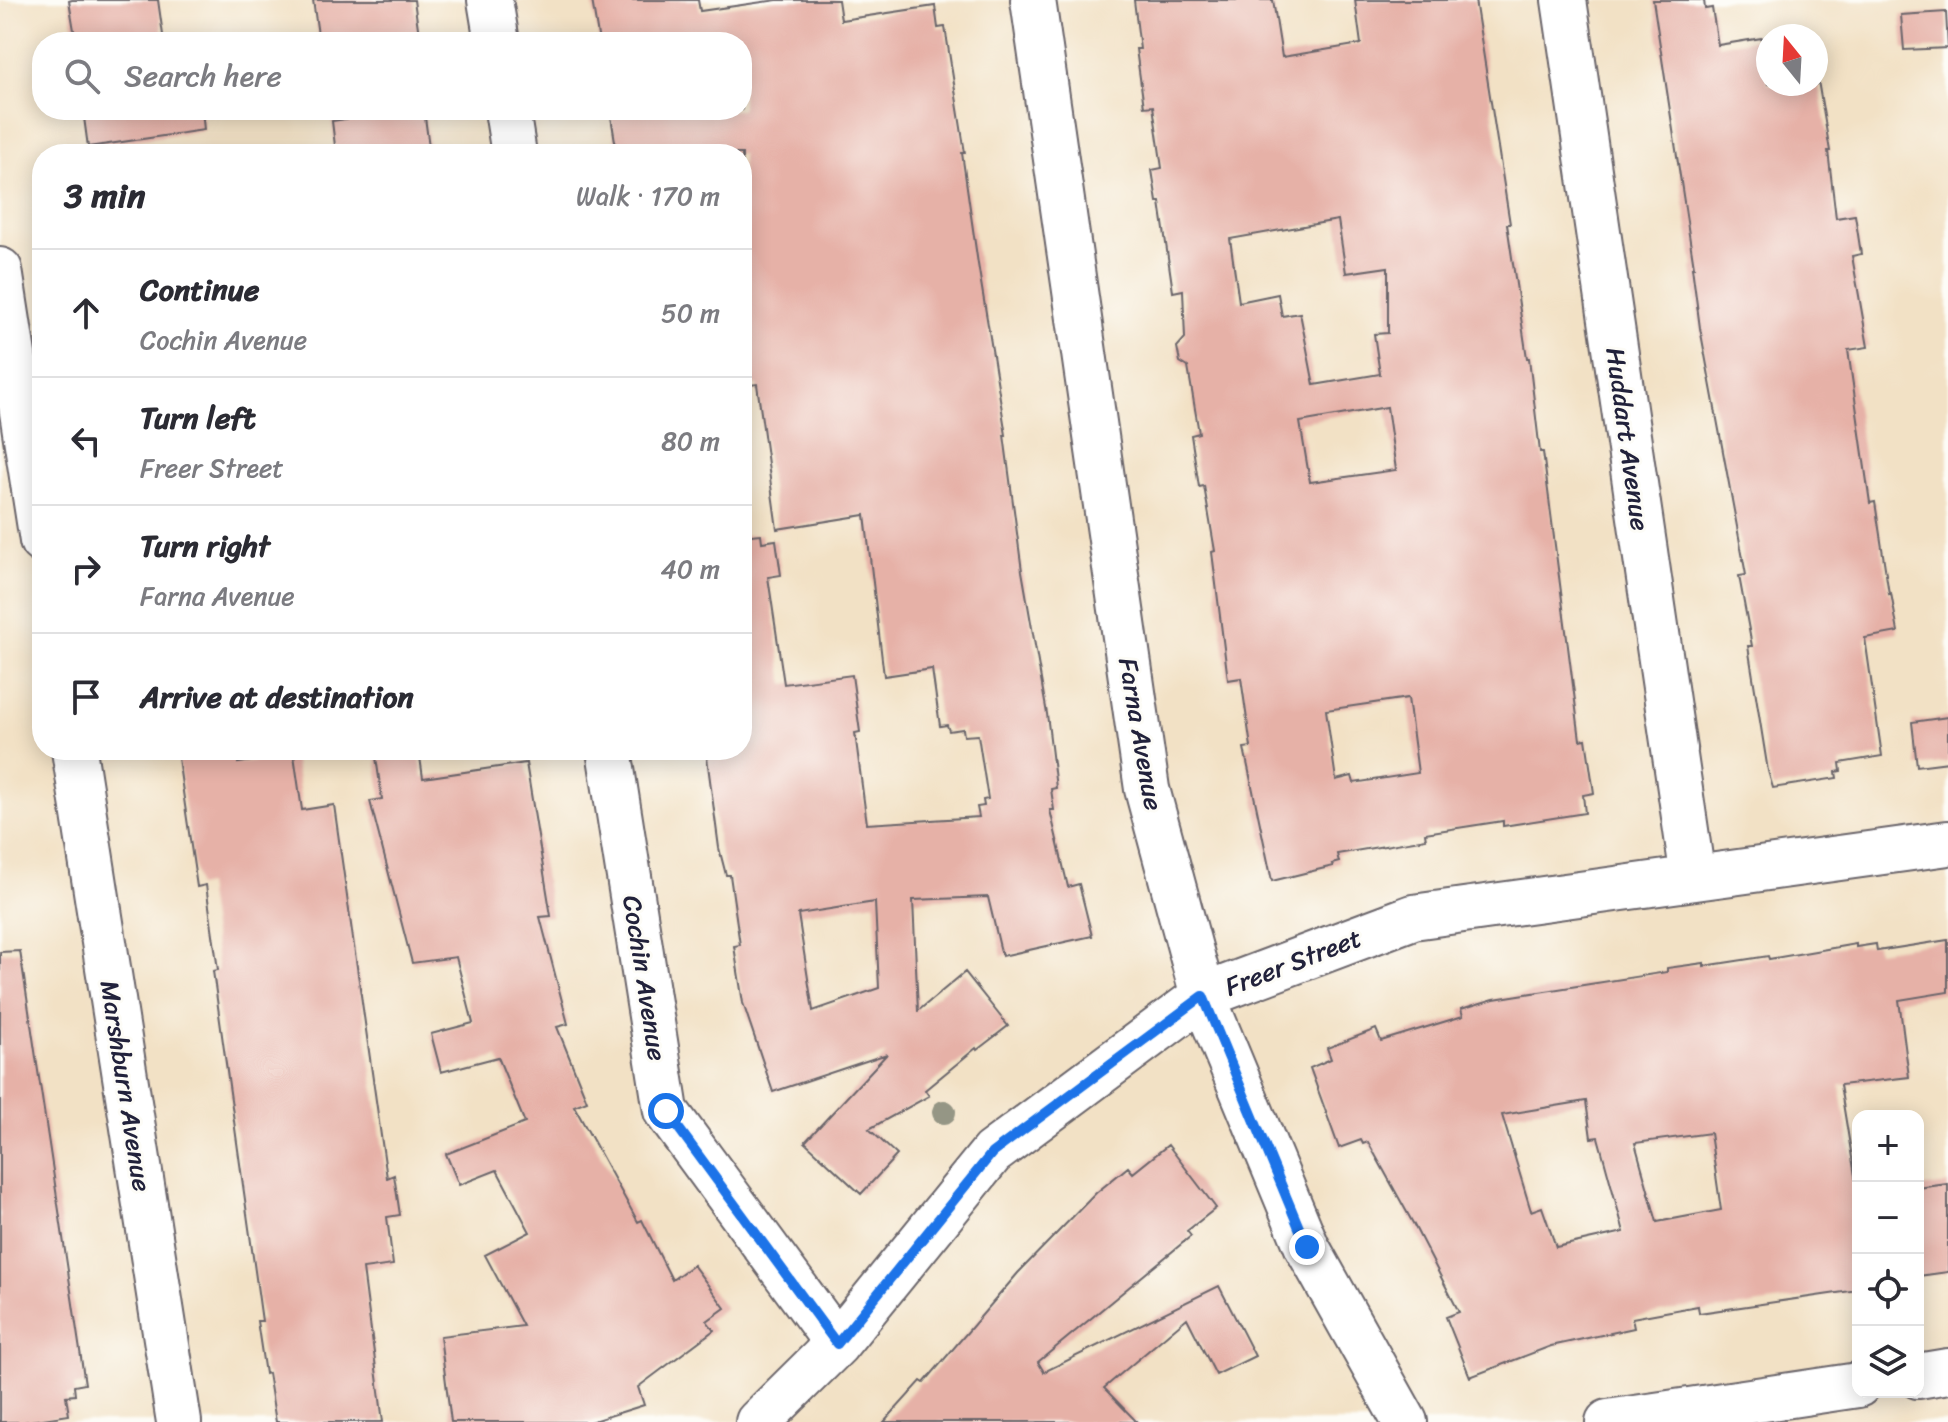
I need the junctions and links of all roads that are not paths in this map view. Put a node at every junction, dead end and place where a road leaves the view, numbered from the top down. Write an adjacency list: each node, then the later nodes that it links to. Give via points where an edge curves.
1 (490, 0): 4 (street)
2 (1033, 0): 13 (street, Farna Avenue, via 1147,789)
3 (1564, 0): 12 (street, Huddart Avenue)
4 (495, 32)
5 (509, 120): 6 (street)
6 (512, 144)
7 (0, 270): 8 (street)
8 (32, 476)
9 (76, 760): 18 (street, Marshburn Avenue)
10 (611, 760): 14 (street, Cochin Avenue, via 666,1111)
11 (1948, 843): 12 (street, Freer Street)
12 (1693, 878): 13 (street, Freer Street, via 1413,917)
13 (1203, 996): 14 (street, Freer Street, via 992,1153); 20 (street, Farna Avenue, via 1307,1247)
14 (837, 1344): 19 (street, Freer Street)
15 (1948, 1371): 16 (street)
16 (1924, 1375)
17 (1852, 1386): 21 (street)
18 (179, 1422)
19 (758, 1422)
20 (1405, 1422)
21 (1608, 1422)

